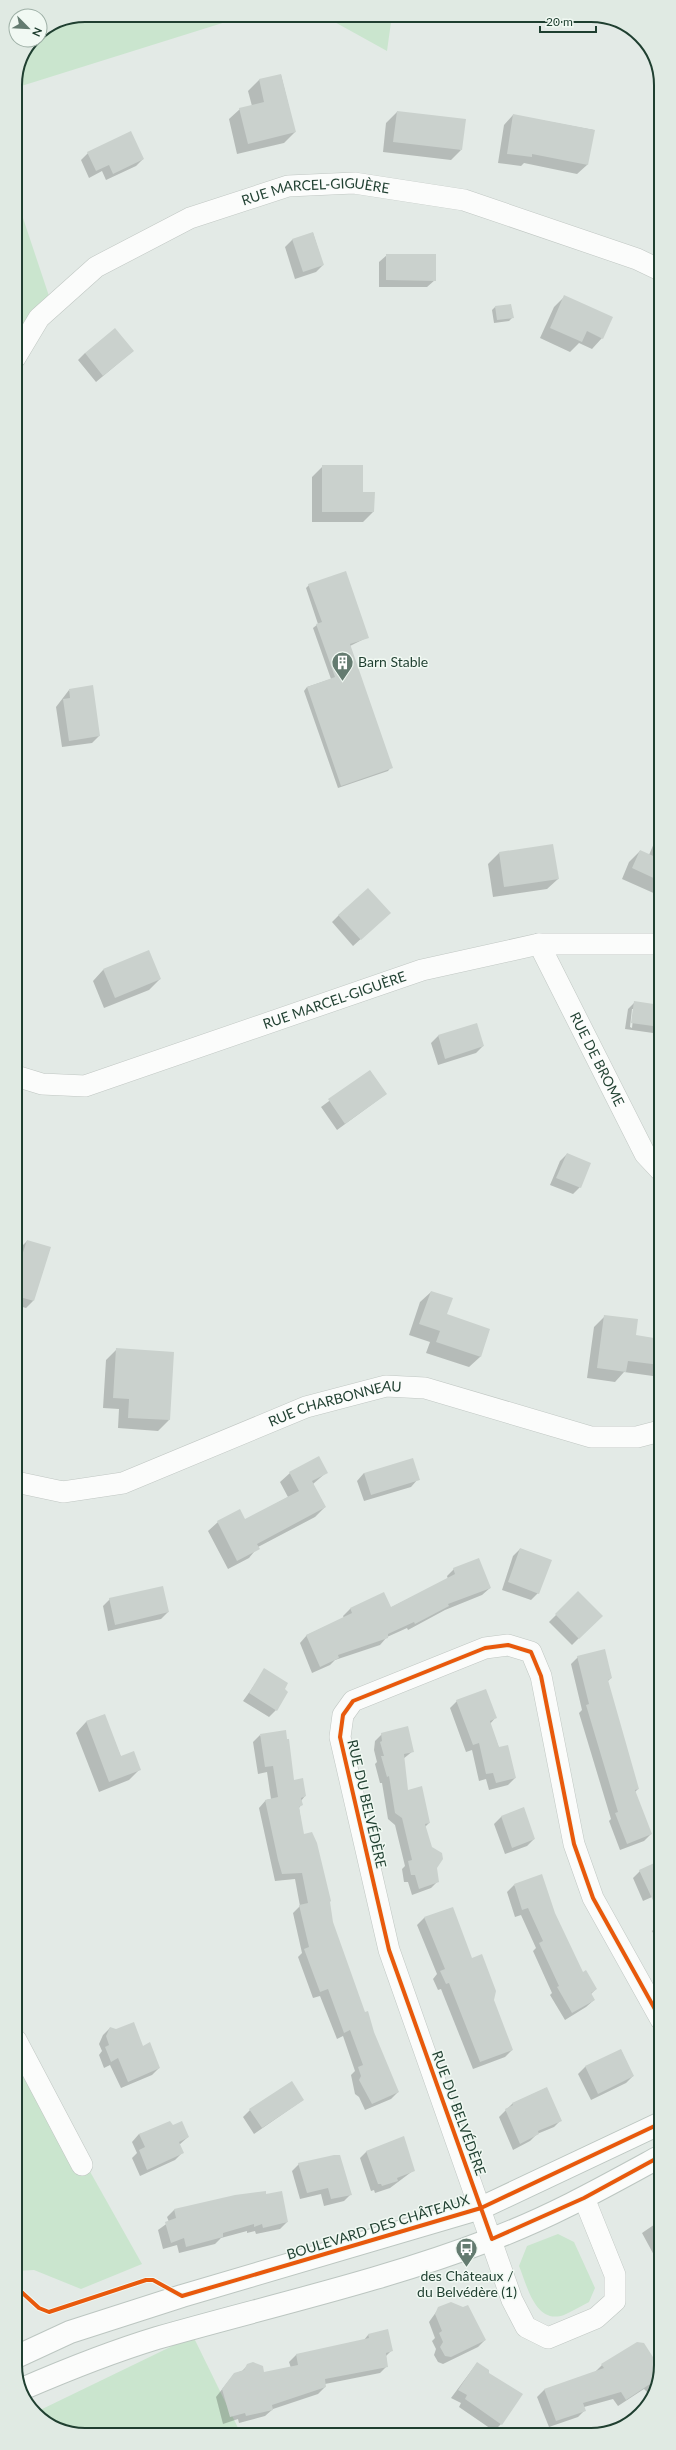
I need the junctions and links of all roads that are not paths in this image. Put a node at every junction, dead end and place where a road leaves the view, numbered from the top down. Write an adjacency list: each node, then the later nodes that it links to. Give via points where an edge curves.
1 (654, 267): 2 (street, RUE MARCEL-GIGUÈRE, via 637,259 464,200 354,183 288,186 190,218 96,267 39,318)
2 (22, 346)
3 (539, 944): 4 (street, RUE MARCEL-GIGUÈRE); 5 (street, RUE MARCEL-GIGUÈRE, via 422,970 85,1086 42,1084); 6 (street, RUE DE BROME, via 645,1154)
4 (654, 944)
5 (22, 1078)
6 (654, 1164)
7 (654, 1432): 8 (street, RUE CHARBONNEAU, via 637,1437 591,1437 426,1388 386,1386 306,1407 123,1483 63,1492)
8 (22, 1483)
9 (654, 2007): 15 (street, RUE DU BELVÉDÈRE, via 594,1898 574,1844 541,1676 531,1652 508,1645 485,1648 353,1701 343,1715 340,1738 389,1950)
10 (22, 2051): 13 (street)
11 (654, 2126): 15 (street, BOULEVARD DES CHÂTEAUX)
12 (654, 2160): 14 (street)
13 (82, 2164)
14 (584, 2198): 16 (street); 16 (street, via 615,2275 615,2301 596,2318 548,2338 526,2327 512,2300)
15 (481, 2208): 16 (street, RUE DU BELVÉDÈRE); 17 (street, BOULEVARD DES CHÂTEAUX, via 182,2296 70,2332)
16 (492, 2239): 18 (street, via 320,2296 156,2339 80,2364)
17 (22, 2354)
18 (26, 2387)

